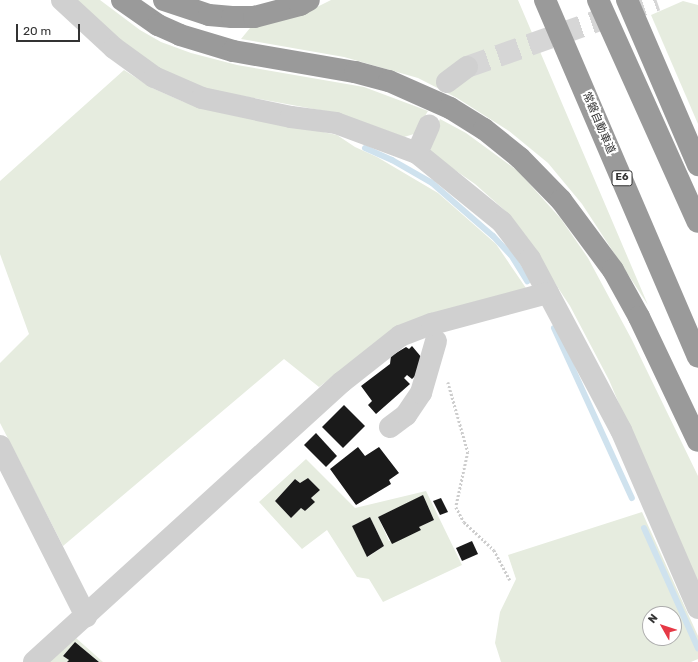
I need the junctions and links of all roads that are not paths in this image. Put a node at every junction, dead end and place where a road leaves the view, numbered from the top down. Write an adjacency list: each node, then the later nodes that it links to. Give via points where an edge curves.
1 (62, 0): 11 (street, via 135,64 154,77 202,98 291,117 336,123)
2 (122, 0): 18 (highway, via 158,25 180,35 233,51 355,72 389,81 450,108 484,129 520,158 556,196 613,270 639,317)
3 (164, 0): 4 (highway, via 202,13 232,18 254,16 300,5)
4 (309, 0)
5 (545, 0): 16 (highway, 常磐自動車道 / E6)
6 (598, 0): 13 (highway)
7 (627, 0): 12 (highway)
8 (467, 67): 9 (street)
9 (447, 82)
10 (429, 126): 11 (street)
11 (417, 153): 14 (street, via 502,222 530,259)
12 (698, 166)
13 (698, 222)
14 (548, 293): 20 (street, via 621,430); 21 (street, via 432,324 400,336 342,382)
15 (436, 341): 17 (street, via 422,393 406,415)
16 (698, 357)
17 (390, 427)
18 (698, 441)
19 (0, 446): 21 (street)
20 (698, 608)
21 (86, 616): 22 (street)
22 (34, 662)

